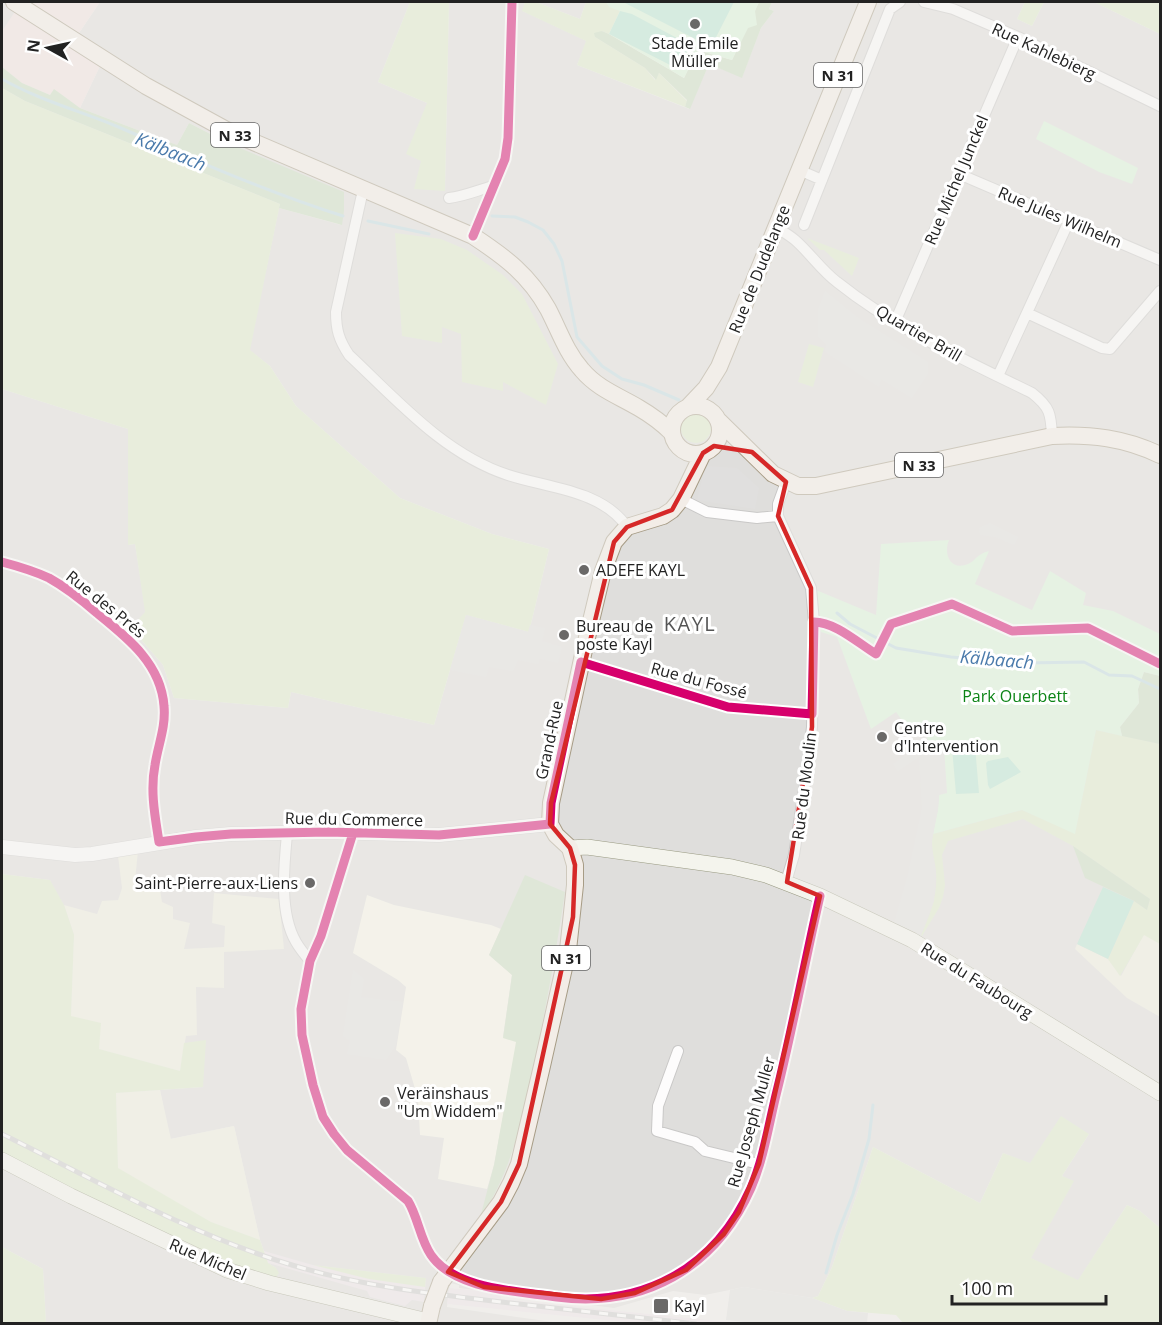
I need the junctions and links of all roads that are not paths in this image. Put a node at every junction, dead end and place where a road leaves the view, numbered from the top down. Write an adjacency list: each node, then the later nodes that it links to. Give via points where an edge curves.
1 (14, 2): 14 (main road, N 33, via 182,107 238,136)
2 (512, 2): 13 (street, via 508,138)
3 (868, 2): 7 (main road, Rue de Dudelange / N 31)
4 (900, 2): 8 (street, Rue de Dudelange, via 890,9)
5 (924, 2): 6 (street, Rue Kahlebierg, via 953,9)
6 (1017, 37): 9 (street, Rue Kahlebierg); 11 (street, Rue Michel Junckel)
7 (849, 47): 8 (street); 10 (main road, Rue de Dudelange / N 31)
8 (871, 56): 12 (street, Rue de Dudelange)
9 (1161, 106)
10 (799, 170): 12 (street); 18 (main road, Rue de Dudelange / N 31)
11 (959, 174): 16 (street, Rue Jules Wilhelm); 23 (street, Rue Michel Junckel)
12 (822, 180): 17 (street, Rue de Dudelange)
13 (493, 186): 15 (street); 19 (street)
14 (363, 190): 19 (main road, N 33); 38 (street, via 336,312 339,342 349,355 441,439 465,455 510,476 586,497 611,510)
15 (449, 198)
16 (1069, 221): 20 (street, Rue Jules Wilhelm); 22 (street)
17 (804, 225)
18 (776, 227): 23 (street, Quartier Brill, via 795,240 837,283); 24 (main road, Rue de Dudelange / N 31)
19 (473, 236): 26 (main road, N 33, via 505,257 535,289 582,370 597,385)
20 (1161, 260)
21 (1161, 291): 22 (street, via 1110,349)
22 (1027, 313): 25 (street)
23 (895, 322): 25 (street, Quartier Brill, via 930,344)
24 (719, 367): 27 (main road, Rue de Dudelange / N 31, via 706,388); 28 (main road, Rue de Dudelange / N 31, via 714,392)
25 (998, 376): 30 (street, Quartier Brill, via 1045,403)
26 (638, 407): 27 (main road, N 33); 29 (main road, N 33)
27 (685, 409): 28 (main road, via 698,405); 29 (main road, via 676,417)
28 (716, 417): 32 (main road, via 719,438); 33 (main road)
29 (672, 433): 31 (main road)
30 (1052, 436): 34 (main road, N 33, via 1084,434 1117,439); 35 (main road, N 33, via 816,486)
31 (681, 448): 32 (main road, via 688,452); 36 (main road, via 686,466)
32 (708, 449): 33 (main road); 36 (main road)
33 (752, 452): 35 (main road)
34 (1161, 455)
35 (786, 482): 37 (street)
36 (684, 493): 37 (street, via 707,512); 38 (main road, via 663,516)
37 (778, 516): 41 (street, Rue du Moulin, via 811,588)
38 (627, 527): 40 (main road, Grand-Rue, via 614,542 603,571)
39 (2, 562): 45 (street, Rue des Prés, via 70,590 131,641 149,662 161,686 164,706 164,729 152,790)
40 (581, 662): 41 (street, Rue du Fossé, via 728,706); 42 (main road, Grand-Rue)
41 (812, 714): 48 (street, Rue du Moulin, via 794,855)
42 (550, 824): 43 (street, Rue du Commerce, via 439,835); 47 (main road)
43 (353, 833): 44 (street, Rue du Commerce); 50 (street)
44 (286, 834): 45 (street, Rue du Commerce); 50 (street, via 285,907 294,940)
45 (159, 842): 46 (street, Rue du Commerce, via 75,855)
46 (2, 847)
47 (570, 848): 48 (main road, via 709,863); 55 (main road, N 31, via 575,885 568,951 519,1164 501,1202)
48 (786, 882): 49 (main road, Rue du Faubourg)
49 (820, 896): 52 (main road, Rue du Faubourg, via 912,940); 54 (street, Rue Joseph Muller)
50 (310, 961): 55 (street, via 301,1009 302,1035 324,1117 347,1150 408,1201 429,1253)
51 (678, 1051): 54 (street, via 658,1106 657,1131 695,1142 705,1151)
52 (1161, 1093)
53 (2, 1160): 56 (main road, Rue Michel, via 227,1270 269,1283)
54 (759, 1164): 55 (street, Rue Joseph Muller, via 739,1212 704,1256 665,1282 630,1295 580,1300 484,1287)
55 (445, 1277): 56 (main road, N 31, bridge)
56 (429, 1317)

